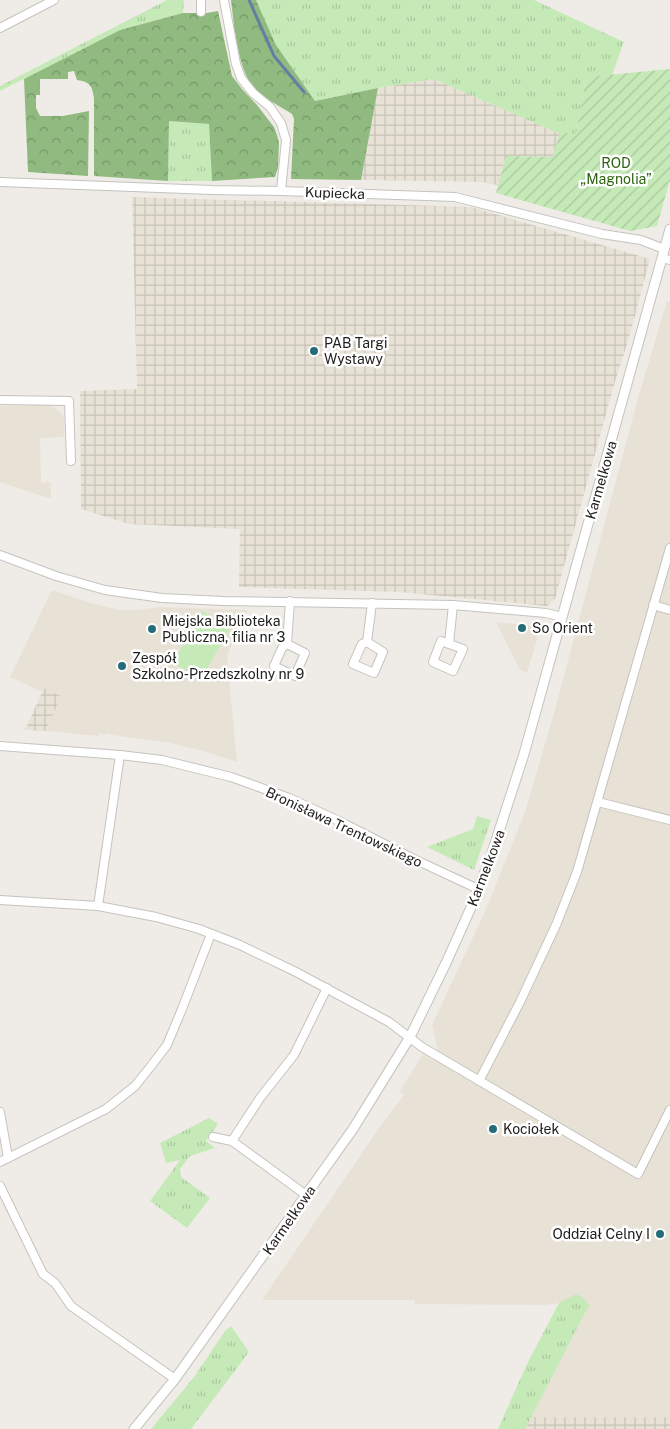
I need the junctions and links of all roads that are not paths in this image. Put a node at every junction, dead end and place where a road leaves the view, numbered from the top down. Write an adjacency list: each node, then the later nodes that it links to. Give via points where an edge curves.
1 (54, 0): 5 (street)
2 (201, 0): 4 (street)
3 (224, 0): 7 (street, via 241,78 270,108 286,140)
4 (201, 12)
5 (0, 28)
6 (0, 182): 7 (street, Kupiecka)
7 (282, 191): 9 (street, Kupiecka, via 456,197 602,234 641,240)
8 (670, 229): 9 (street, Karmelkowa)
9 (666, 251): 19 (street, Karmelkowa)
10 (0, 400): 11 (street, via 69,401)
11 (71, 461)
12 (670, 548): 17 (street)
13 (0, 555): 14 (street, via 104,590 168,599)
14 (290, 601): 15 (street); 21 (street)
15 (372, 603): 16 (street); 20 (street)
16 (453, 604): 19 (street); 22 (street)
17 (654, 605): 18 (street); 25 (street)
18 (670, 610)
19 (562, 617): 27 (street, Karmelkowa, via 524,754)
20 (367, 642)
21 (287, 644): 21 (street, via 274,666 295,676 305,654)
22 (449, 644)
23 (0, 746): 24 (street, Bronisława Trentowskiego)
24 (120, 754): 27 (street, Bronisława Trentowskiego, via 191,766 278,794); 29 (street)
25 (598, 802): 26 (street); 33 (street, via 577,872 556,925)
26 (670, 820)
27 (478, 889): 32 (street, Karmelkowa)
28 (0, 900): 29 (street)
29 (98, 906): 30 (street, via 156,917)
30 (211, 934): 31 (street); 38 (street, via 167,1045 135,1086 106,1109)
31 (327, 988): 32 (street); 37 (street, via 294,1055)
32 (410, 1037): 33 (street); 41 (street, Karmelkowa)
33 (479, 1081): 34 (street, via 638,1174)
34 (670, 1110)
35 (0, 1112): 38 (street)
36 (213, 1138): 37 (street)
37 (232, 1141): 41 (street)
38 (8, 1158): 39 (street)
39 (0, 1162)
40 (0, 1186): 42 (street, via 43,1274 55,1283 71,1306)
41 (306, 1195): 42 (street, Karmelkowa)
42 (176, 1379): 43 (street, Karmelkowa)
43 (134, 1429)

